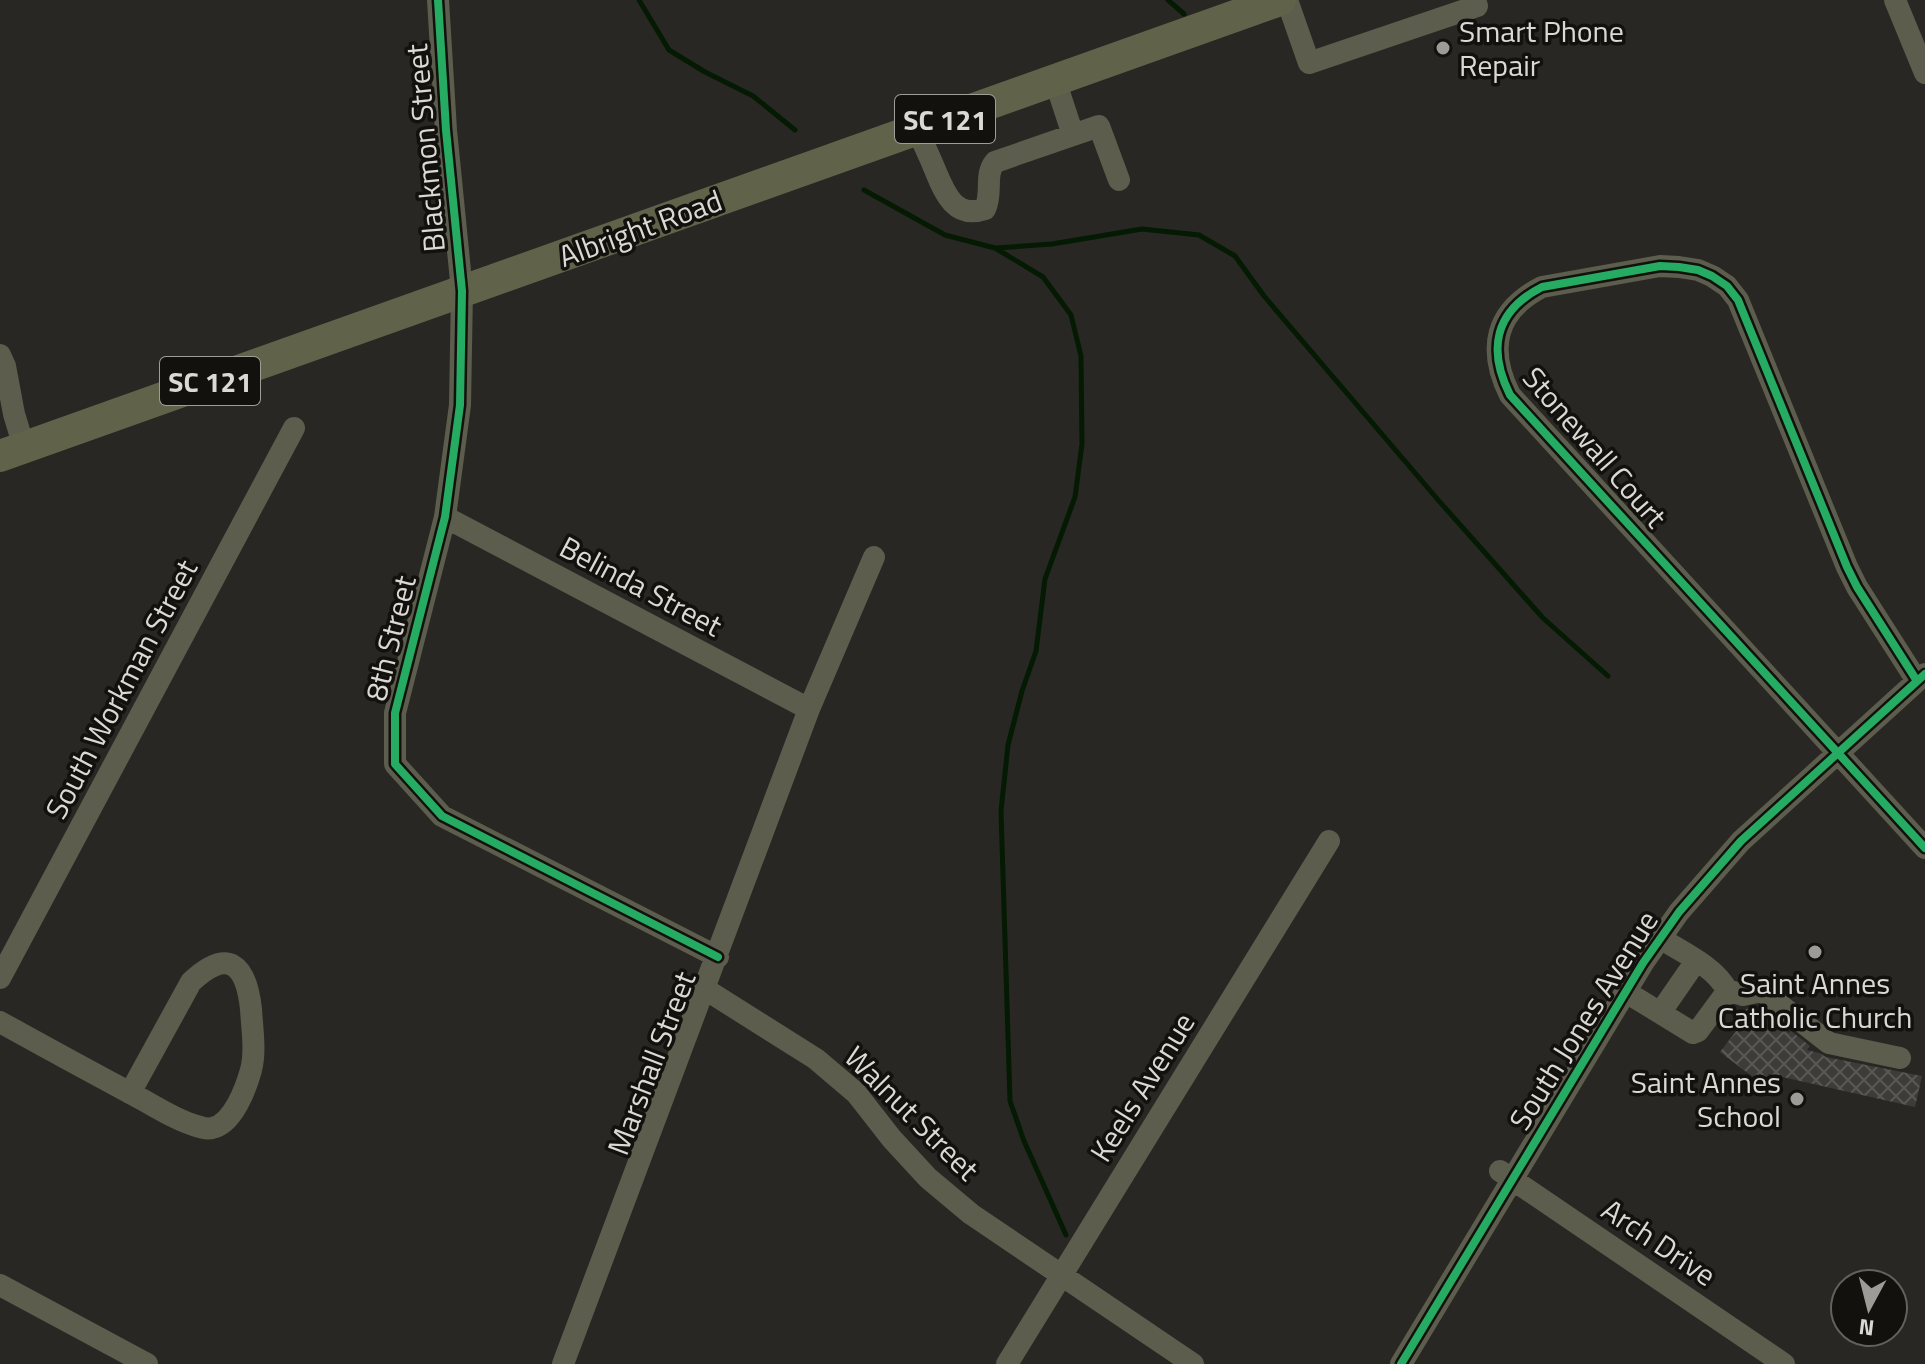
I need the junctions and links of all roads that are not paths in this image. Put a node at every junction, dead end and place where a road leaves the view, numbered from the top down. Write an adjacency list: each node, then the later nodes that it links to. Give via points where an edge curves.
1 (438, 0): 11 (street, Blackmon Street)
2 (1280, 0): 7 (highway, Albright Road / SC 121)
3 (1287, 0): 4 (street, via 1309,63 1477,6)
4 (1475, 0)
5 (1895, 0): 6 (street)
6 (1925, 73)
7 (1055, 80): 8 (highway, Albright Road / SC 121); 9 (street)
8 (917, 129): 9 (street, via 945,193 959,208 975,212 989,202 990,168 995,162); 11 (highway, Albright Road / SC 121)
9 (1073, 135): 10 (street, via 1099,126)
10 (1119, 180)
11 (462, 291): 14 (highway, Albright Road / SC 121); 15 (street, 8th Street, via 460,405)
12 (0, 355): 14 (street, via 14,414)
13 (294, 428): 25 (street, South Workman Street)
14 (12, 452)
15 (445, 517): 18 (street, Belinda Street); 23 (street, 8th Street, via 395,713 395,764 442,816)
16 (874, 557): 18 (street, Marshall Street)
17 (1921, 678): 19 (street, South Jones Avenue); 19 (street, Stonewall Court, via 1847,567 1738,300 1727,286 1698,270 1660,266 1542,287 1511,308 1498,349 1510,395)
18 (809, 709): 23 (street, Marshall Street)
19 (1838, 753): 21 (street, Stonewall Court); 22 (street, South Jones Avenue, via 1741,841)
20 (1329, 841): 34 (street, Keels Avenue)
21 (1925, 848)
22 (1660, 938): 24 (street); 28 (street, South Jones Avenue)
23 (718, 957): 26 (street, Marshall Street)
24 (1696, 961): 27 (street); 29 (street)
25 (0, 978)
26 (705, 989): 34 (street, Walnut Street, via 816,1059 856,1093 928,1178); 37 (street, Marshall Street)
27 (1727, 990): 29 (street, via 1693,1033); 31 (street, via 1743,995 1762,991 1829,1043)
28 (1626, 992): 29 (street); 33 (street, South Jones Avenue)
29 (1660, 1013)
30 (0, 1022): 32 (street)
31 (1900, 1058)
32 (130, 1093): 32 (street, via 200,1128 230,1117 252,1056 247,985 235,966 214,964 191,982)
33 (1507, 1175): 40 (street, South Jones Avenue); 41 (street, Arch Drive)
34 (1061, 1275): 38 (street, Keels Avenue); 39 (street, Walnut Street)
35 (0, 1285): 36 (street)
36 (147, 1364)
37 (563, 1364)
38 (1007, 1364)
39 (1193, 1364)
40 (1401, 1364)
41 (1784, 1364)

